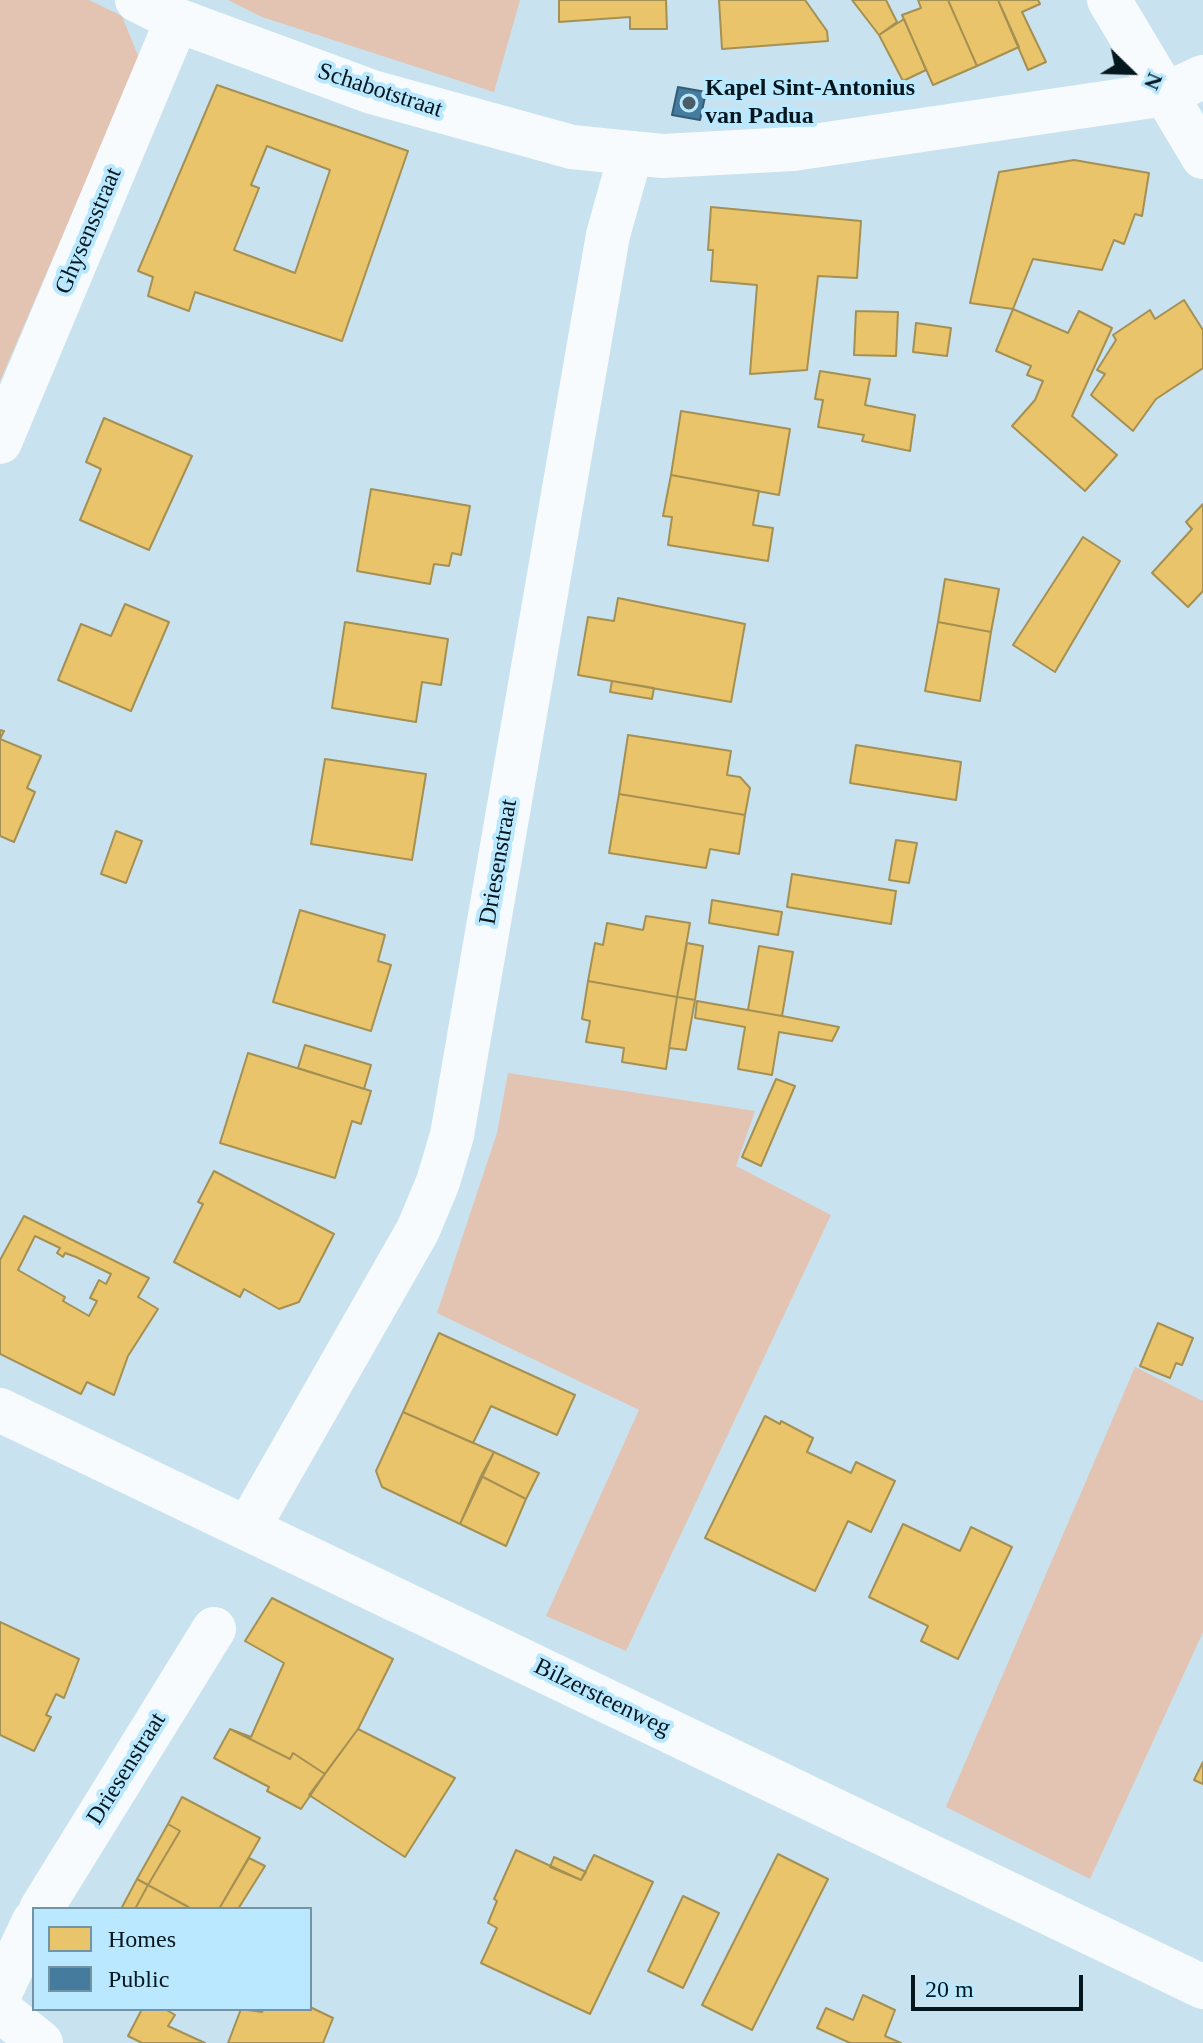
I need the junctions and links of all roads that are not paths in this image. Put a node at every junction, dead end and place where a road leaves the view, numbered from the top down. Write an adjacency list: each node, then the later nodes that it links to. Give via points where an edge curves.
1 (137, 0): 3 (street, Schabotstraat)
2 (1109, 0): 4 (street)
3 (177, 20): 5 (street, Schabotstraat, via 372,92 572,147); 7 (street, Ghysensstraat)
4 (1185, 85): 5 (street, Schabotstraat, via 793,149); 6 (street)
5 (631, 153): 9 (street, Driesenstraat, via 608,235 452,1135 418,1230)
6 (1203, 157)
7 (0, 442)
8 (0, 1410): 9 (street, Bilzersteenweg)
9 (248, 1528): 13 (street, Bilzersteenweg)
10 (214, 1629): 11 (street, Driesenstraat)
11 (42, 1907)
12 (32, 1925): 14 (street)
13 (1203, 1987)
14 (0, 1993)
15 (0, 2010): 16 (street)
16 (41, 2043)

